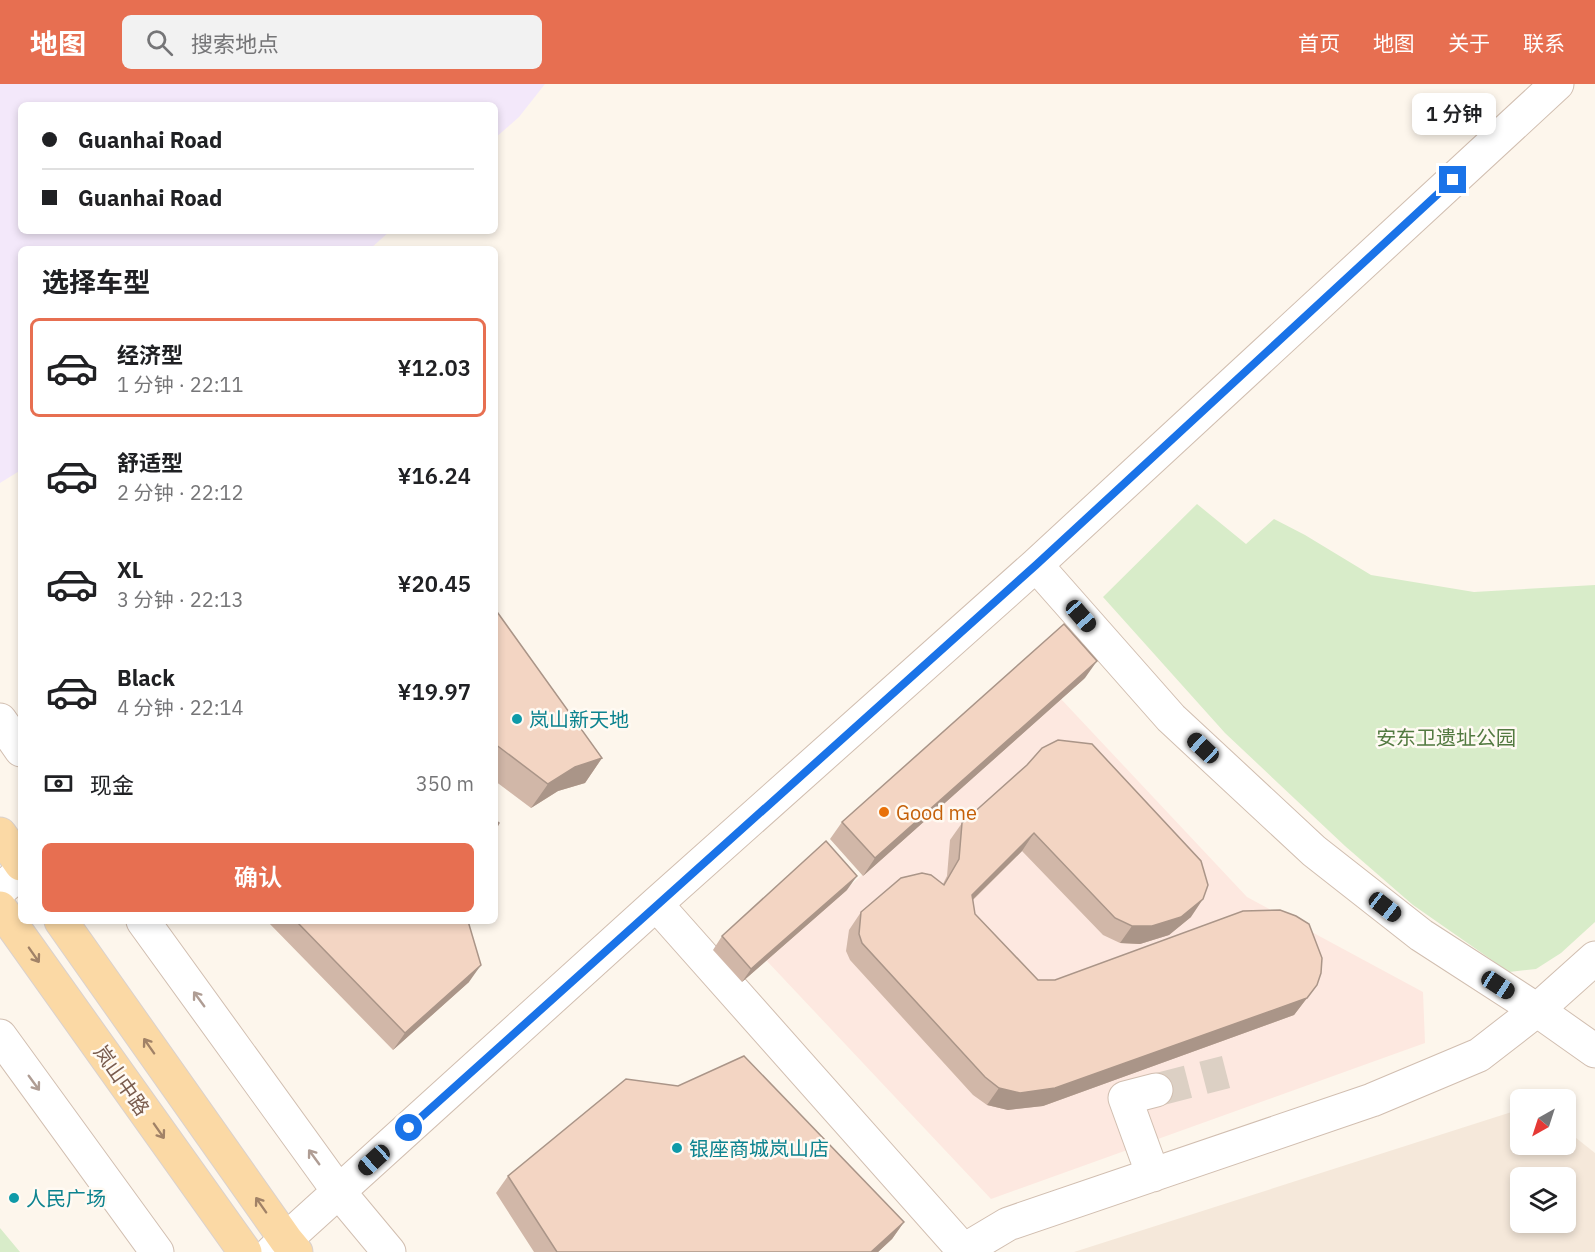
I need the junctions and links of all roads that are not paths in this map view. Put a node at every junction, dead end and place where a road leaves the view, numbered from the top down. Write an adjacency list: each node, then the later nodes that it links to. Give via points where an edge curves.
1 (1557, 84): 2 (street)
2 (1036, 565): 9 (street); 14 (street, via 1171,718 1314,851 1421,935)
3 (0, 720): 4 (street)
4 (18, 746)
5 (0, 834): 6 (main road)
6 (18, 860)
7 (18, 875): 8 (street)
8 (0, 890)
9 (656, 904): 19 (street); 24 (street)
10 (0, 908): 22 (main road, 岚山中路, one-way to 22)
11 (63, 924): 20 (main road, one-way to 11)
12 (145, 924): 19 (street, one-way to 12)
13 (1595, 958): 14 (street)
14 (1537, 1010): 16 (street); 18 (street, via 1479,1055 1372,1101)
15 (0, 1036): 21 (street, one-way to 21)
16 (1595, 1051)
17 (1155, 1090): 18 (street, via 1125,1098)
18 (1153, 1175): 24 (street, via 1008,1224)
19 (339, 1192): 20 (street); 23 (street)
20 (285, 1248)
21 (158, 1252)
22 (245, 1252)
23 (389, 1252)
24 (964, 1252)

